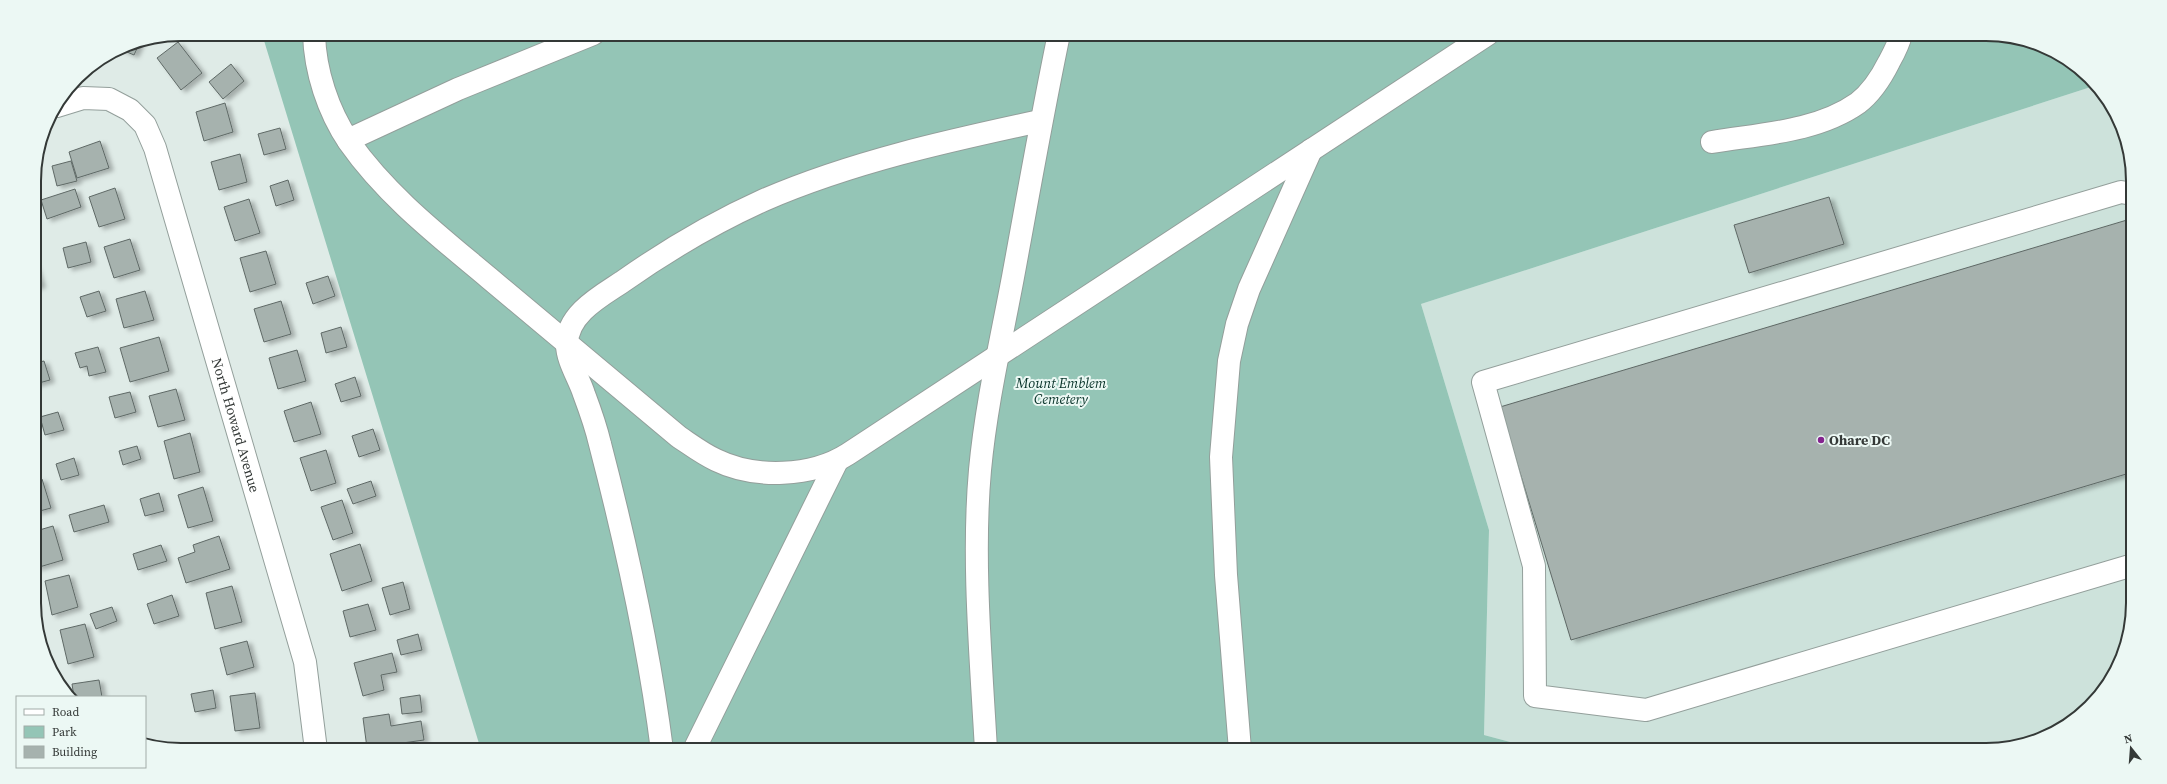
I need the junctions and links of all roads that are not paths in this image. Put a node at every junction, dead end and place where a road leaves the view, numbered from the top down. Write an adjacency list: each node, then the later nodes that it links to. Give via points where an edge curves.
1 (315, 41): 8 (street, via 322,85)
2 (576, 41): 8 (street, via 458,89)
3 (1057, 41): 7 (street)
4 (1477, 41): 10 (street)
5 (1899, 41): 9 (street, via 1882,76 1858,102 1831,117 1801,127)
6 (65, 104): 16 (street, North Howard Avenue, via 83,98 109,99 130,110 145,125 155,148 305,662)
7 (1040, 121): 12 (street, via 965,137 870,163 807,183 762,201 711,227 640,269 597,299 579,314); 13 (street)
8 (348, 140): 12 (street, via 379,180 409,210)
9 (1712, 142)
10 (1311, 150): 13 (street); 20 (street, via 1249,289 1237,324 1229,361 1221,457 1226,575)
11 (2126, 193): 15 (street, via 2121,192 1483,382 1534,566 1535,696 1646,710)
12 (567, 343): 14 (street, via 679,437 717,461 782,473 822,468); 17 (street, via 574,371 596,426 624,542)
13 (997, 357): 14 (street); 19 (street, via 980,470 978,519)
14 (836, 462): 18 (street)
15 (2126, 567)
16 (315, 743)
17 (661, 743)
18 (697, 743)
19 (986, 743)
20 (1239, 743)

